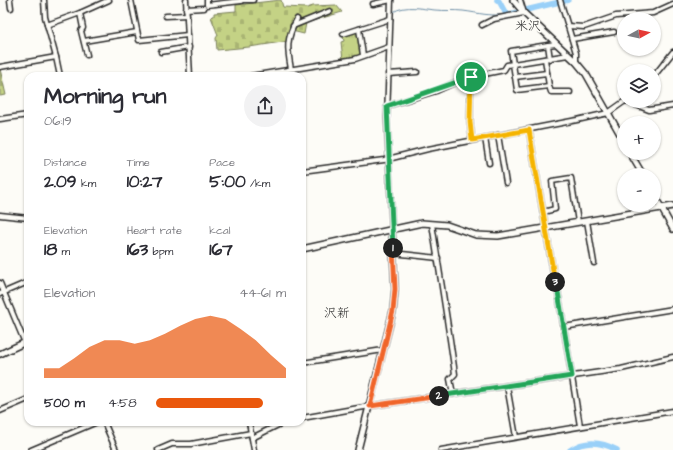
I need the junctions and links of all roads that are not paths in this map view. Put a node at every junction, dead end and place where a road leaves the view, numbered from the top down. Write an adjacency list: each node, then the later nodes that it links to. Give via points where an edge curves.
1 (10, 0): 15 (street)
2 (44, 0): 25 (street)
3 (109, 0): 19 (street)
4 (131, 0): 30 (street)
5 (186, 0): 17 (street)
6 (207, 0): 11 (street, via 207,5)
7 (253, 0): 11 (street)
8 (391, 0): 13 (street); 24 (street)
9 (513, 0): 20 (main road)
10 (520, 0): 20 (street)
11 (241, 1)
12 (560, 2): 28 (street)
13 (373, 4)
14 (673, 4): 28 (street, via 653,13 612,16 584,26)
15 (11, 8)
16 (204, 8): 17 (street)
17 (186, 9): 21 (street)
18 (330, 11): 27 (street)
19 (80, 12): 25 (street); 35 (street)
20 (524, 13): 26 (street, via 494,19); 36 (main road)
21 (186, 15): 22 (street); 33 (street)
22 (166, 16)
23 (297, 19): 27 (street)
24 (390, 19): 29 (street); 39 (street)
25 (47, 25): 45 (street)
26 (482, 25)
27 (293, 26): 51 (street, via 287,47)
28 (568, 26): 34 (street)
29 (359, 29): 32 (street); 43 (street)
30 (138, 32): 33 (street, via 139,40); 35 (street)
31 (614, 32): 34 (street)
32 (343, 34)
33 (188, 35): 38 (street)
34 (572, 39): 47 (street)
35 (84, 41): 42 (street)
36 (556, 44): 37 (street); 44 (main road)
37 (548, 45): 46 (street); 48 (street, via 511,51)
38 (189, 47): 40 (street); 53 (street)
39 (389, 47): 43 (street); 57 (street)
40 (161, 52)
41 (673, 52): 50 (street)
42 (86, 54)
43 (364, 55): 51 (street, via 355,59)
44 (568, 55): 46 (street); 47 (main road)
45 (56, 57): 49 (street); 52 (street)
46 (547, 59): 48 (street); 56 (street)
47 (576, 62): 68 (main road, via 591,81)
48 (513, 64): 58 (street, via 507,65 504,70); 59 (street)
49 (0, 67)
50 (661, 67)
51 (291, 69): 54 (street)
52 (59, 72)
53 (190, 72)
54 (274, 72)
55 (417, 72): 57 (street)
56 (547, 73): 59 (street); 60 (street)
57 (388, 74): 62 (street)
58 (471, 77): 62 (street); 75 (street)
59 (515, 77): 60 (street, via 517,90)
60 (549, 86): 61 (street, via 551,92)
61 (570, 92)
62 (387, 106): 76 (street)
63 (673, 106): 67 (street)
64 (617, 107): 68 (street)
65 (644, 108): 66 (street)
66 (661, 108)
67 (661, 108)
68 (608, 113): 71 (main road); 72 (street)
69 (24, 115): 70 (street)
70 (0, 119)
71 (617, 129)
72 (529, 130): 73 (street); 82 (street)
73 (498, 135): 74 (street); 79 (street)
74 (485, 138): 75 (street); 77 (street)
75 (472, 140): 76 (street)
76 (389, 158): 78 (street); 91 (street)
77 (489, 163)
78 (306, 170)
79 (506, 183)
80 (673, 206): 81 (main road)
81 (661, 208): 90 (main road)
82 (543, 212): 87 (street, via 555,208 552,181 571,178); 89 (street)
83 (638, 212): 86 (main road)
84 (0, 215): 85 (street)
85 (24, 218)
86 (587, 221): 87 (main road); 95 (street)
87 (578, 222): 89 (main road)
88 (432, 224): 89 (main road, via 447,225 476,236 498,236); 91 (main road, via 415,224); 94 (street)
89 (546, 228): 100 (street)
90 (673, 229)
91 (392, 230): 92 (main road); 93 (main road)
92 (306, 248)
93 (393, 253): 94 (street); 103 (main road, via 395,300)
94 (438, 258): 109 (street, via 455,374 450,379)
95 (594, 263)
96 (0, 283): 98 (street)
97 (24, 284): 98 (street)
98 (2, 293): 101 (street)
99 (673, 309): 100 (street)
100 (564, 327): 107 (street)
101 (24, 336)
102 (24, 343): 104 (main road)
103 (383, 350): 106 (street); 111 (main road)
104 (0, 354)
105 (673, 357): 107 (street, via 628,368)
106 (306, 362)
107 (572, 376): 108 (street); 119 (street)
108 (507, 386): 109 (street); 121 (street)
109 (453, 394): 111 (street)
110 (24, 401): 112 (street)
111 (370, 406): 114 (street); 127 (main road)
112 (0, 411)
113 (673, 411): 119 (street)
114 (306, 417)
115 (88, 426): 123 (street)
116 (106, 426): 124 (street)
117 (250, 426): 120 (street)
118 (276, 426): 122 (street)
119 (580, 426): 121 (street)
120 (251, 433): 122 (street); 125 (street, via 191,444 172,444)
121 (516, 437): 128 (street)
122 (252, 438): 126 (street)
123 (31, 450)
124 (116, 450)
125 (158, 450)
126 (254, 450)
127 (358, 450)
128 (441, 450)

